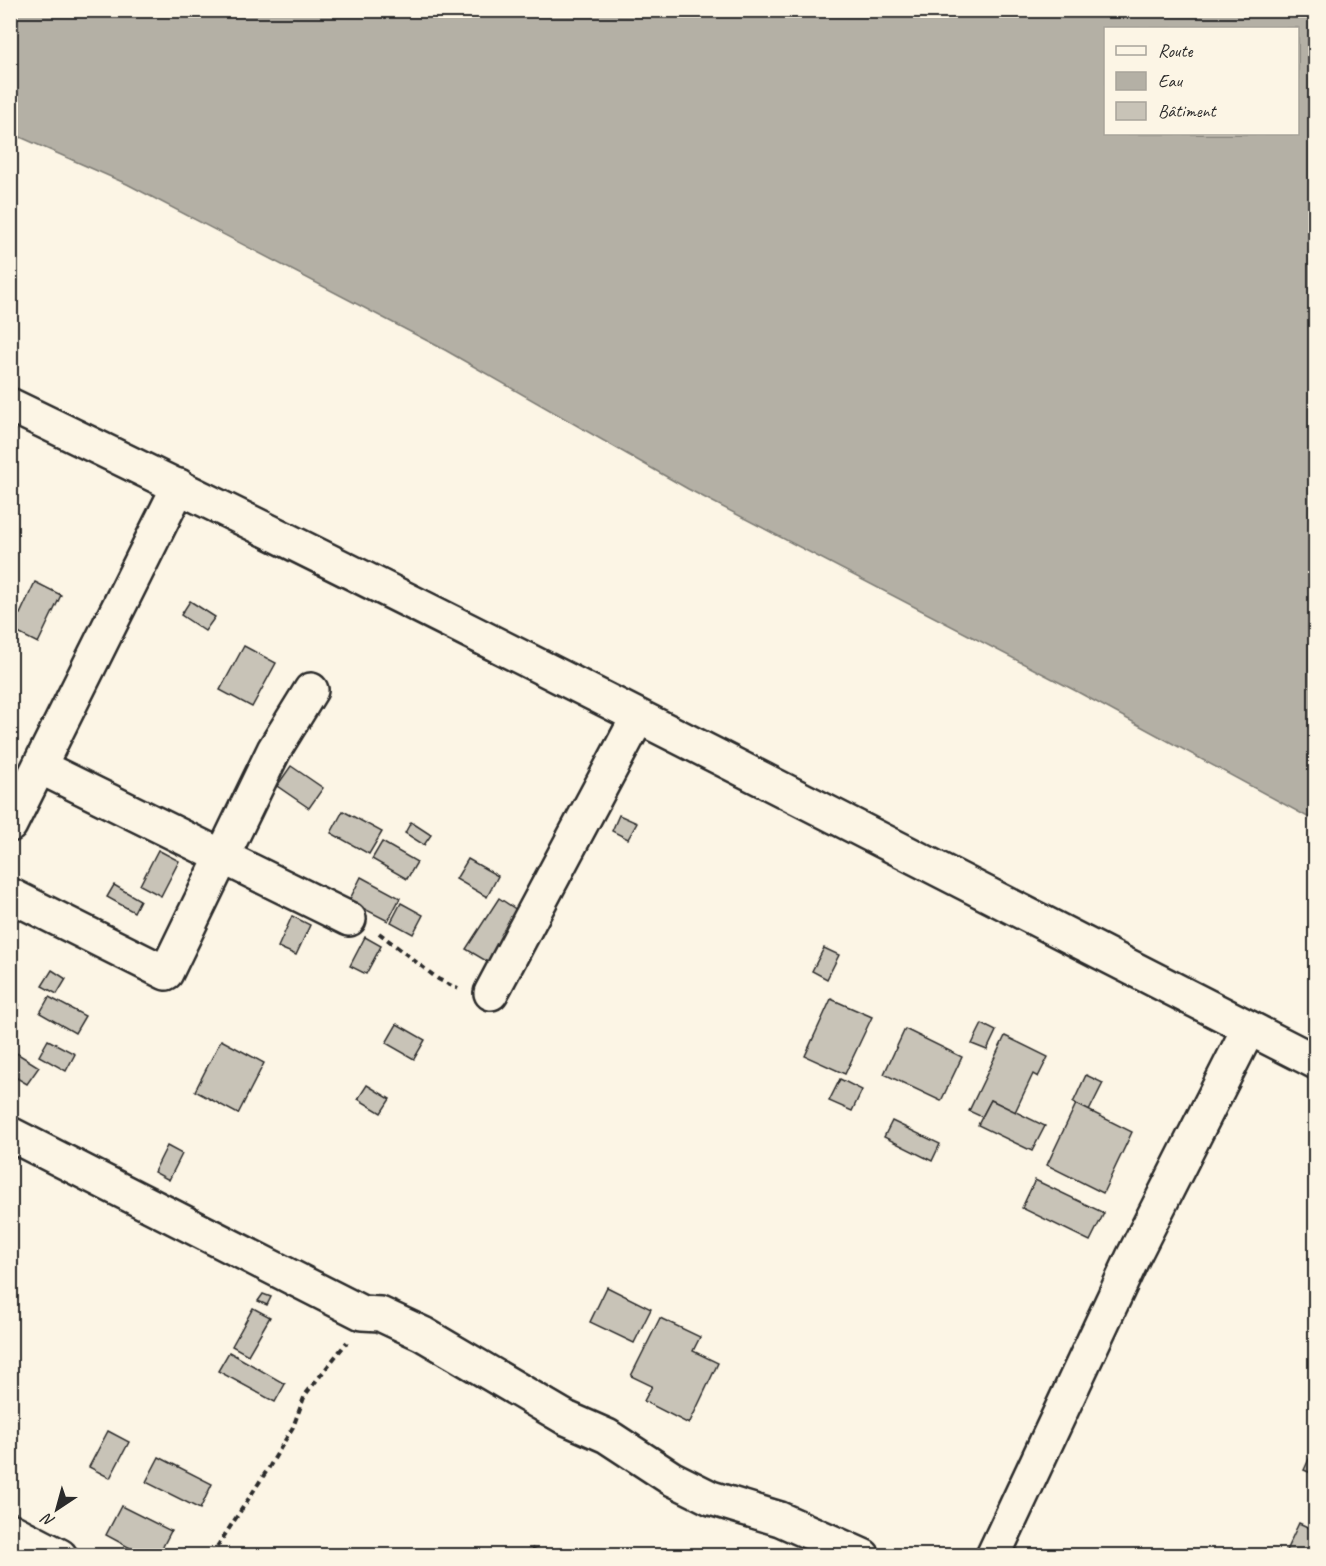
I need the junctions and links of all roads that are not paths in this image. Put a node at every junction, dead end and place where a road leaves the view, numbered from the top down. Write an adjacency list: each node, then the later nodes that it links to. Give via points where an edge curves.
1 (10, 405): 2 (street)
2 (178, 486): 4 (street); 5 (street)
3 (311, 690): 7 (street, via 274,750)
4 (638, 717): 10 (street); 11 (street)
5 (40, 767): 6 (street); 7 (street)
6 (10, 825)
7 (223, 856): 8 (street, via 166,973); 9 (street)
8 (10, 895)
9 (349, 919)
10 (490, 993)
11 (1249, 1028): 12 (street); 17 (street, via 1133,1257)
12 (1316, 1062)
13 (10, 1134): 16 (street, via 362,1313 380,1314 423,1334 711,1498 780,1519)
14 (10, 1530): 15 (street)
15 (60, 1556)
16 (863, 1556)
17 (993, 1556)

